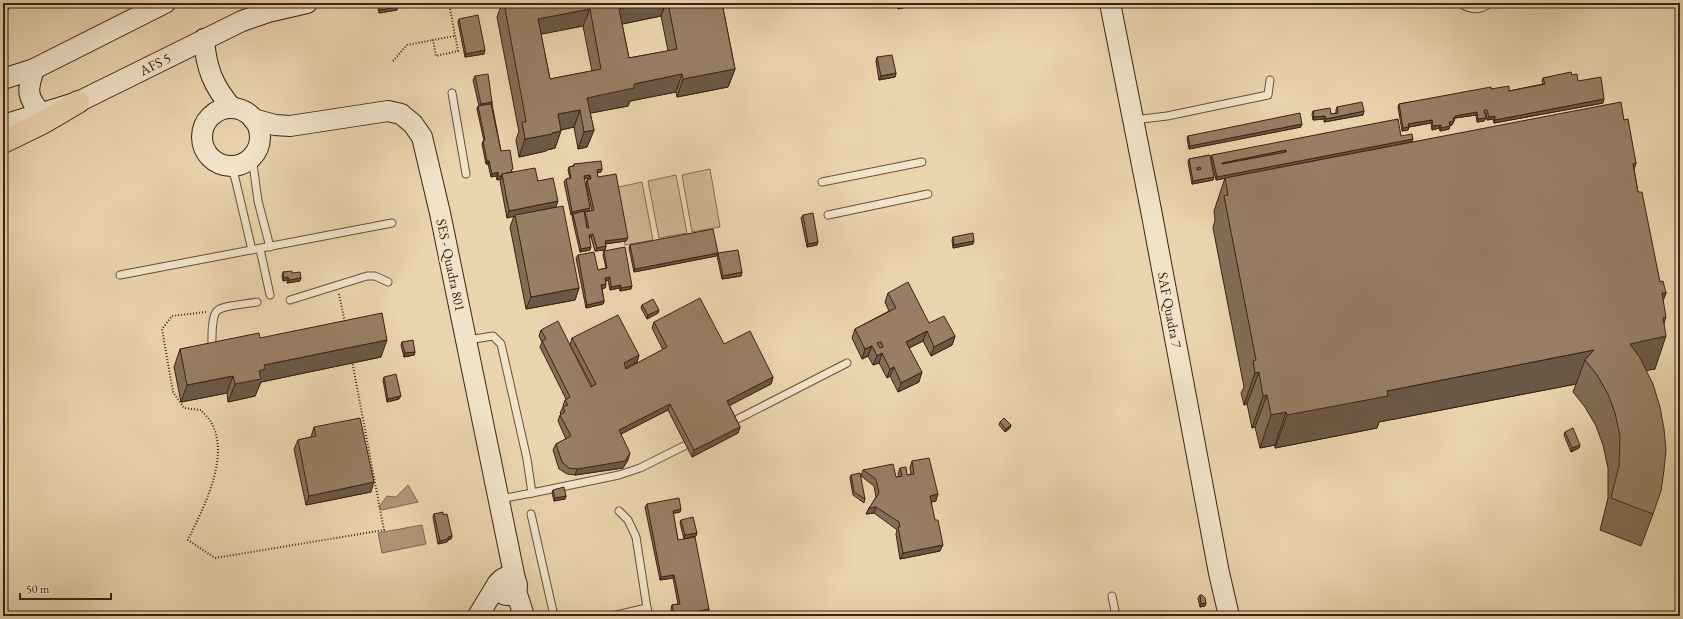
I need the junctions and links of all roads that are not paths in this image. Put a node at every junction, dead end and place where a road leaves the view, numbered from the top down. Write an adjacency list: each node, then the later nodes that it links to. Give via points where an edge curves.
1 (165, 3): 8 (street)
2 (307, 3): 6 (street, AFS 5, via 242,21)
3 (1110, 3): 17 (street, SAF Quadra 7)
4 (1460, 3): 5 (lane, via 1474,9)
5 (1490, 3)
6 (204, 39): 7 (street, AFS 5); 9 (street)
7 (180, 51): 9 (street); 13 (street, AFS 5)
8 (34, 69): 10 (street); 15 (street, via 28,90 30,99)
9 (208, 78): 14 (street, via 209,90)
10 (3, 79)
11 (1270, 80): 17 (lane, via 1268,95 1167,116)
12 (452, 93): 24 (lane)
13 (78, 102): 15 (street, AFS 5); 20 (main road)
14 (223, 111): 16 (street, via 244,111); 23 (street, via 210,117 205,125 202,134 203,144 213,160)
15 (42, 114): 18 (street, AFS 5)
16 (253, 119): 19 (street, SES - Quadra 801); 21 (street, via 260,132)
17 (1134, 120): 57 (street, SAF Quadra 7)
18 (3, 125)
19 (290, 126): 21 (street, SES - Quadra 801); 37 (street, SES - Quadra 801, via 388,111 401,114 413,124 422,137)
20 (3, 142)
21 (255, 154): 23 (street, via 242,164); 29 (lane, via 258,201)
22 (922, 162): 25 (lane)
23 (230, 166): 31 (lane)
24 (466, 174)
25 (822, 182)
26 (928, 194): 27 (lane)
27 (828, 215)
28 (392, 223): 29 (lane)
29 (270, 247): 30 (lane)
30 (260, 249): 31 (lane); 34 (lane)
31 (252, 250): 32 (lane)
32 (120, 275)
33 (388, 282): 35 (lane, via 375,276 367,276)
34 (270, 295)
35 (290, 300)
36 (257, 302): 38 (lane, via 216,311)
37 (466, 340): 42 (lane, via 493,336 501,344 527,459); 43 (street, SES - Quadra 801)
38 (212, 348)
39 (847, 363): 40 (lane)
40 (730, 423)
41 (684, 446): 42 (lane, via 640,468 619,475)
42 (532, 493): 43 (lane)
43 (498, 499): 46 (street, SES - Quadra 801, via 505,535)
44 (619, 511): 48 (lane, via 628,520 636,537)
45 (531, 514): 53 (lane)
46 (507, 587): 49 (street); 50 (street); 51 (street, SES - Quadra 801); 52 (street, SES - Quadra 801)
47 (1112, 596): 56 (lane)
48 (647, 608): 54 (lane); 55 (lane)
49 (478, 616)
50 (482, 616)
51 (517, 616)
52 (524, 616)
53 (554, 616)
54 (612, 616)
55 (649, 616)
56 (1116, 616)
57 (1229, 616)

